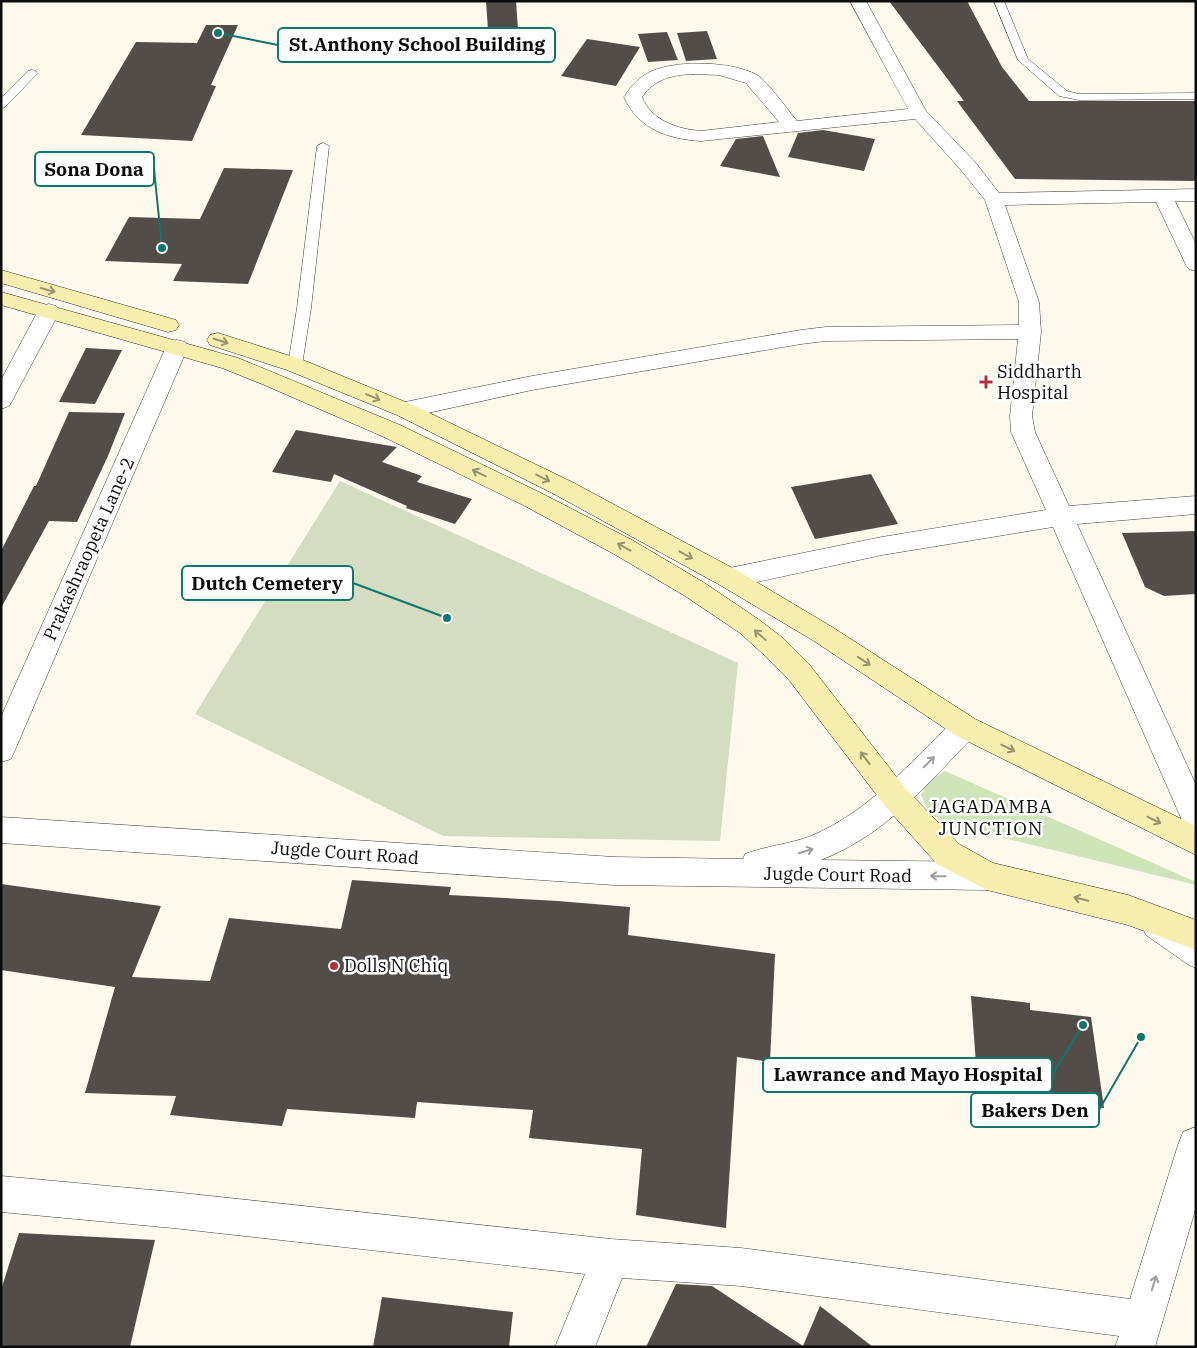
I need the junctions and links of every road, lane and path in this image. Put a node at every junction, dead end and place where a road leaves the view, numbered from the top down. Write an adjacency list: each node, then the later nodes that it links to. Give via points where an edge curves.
1 (858, 1): 6 (street)
2 (999, 1): 4 (lane, via 1023,60 1063,94 1088,97)
3 (32, 73): 5 (lane)
4 (1196, 96)
5 (1, 106)
6 (919, 113): 7 (street); 11 (street)
7 (792, 126): 7 (street, via 684,135 670,131 642,113 633,97 658,74 686,70 728,71 752,79)
8 (323, 146): 18 (lane)
9 (1196, 195): 10 (street)
10 (1162, 196): 11 (street); 12 (street)
11 (994, 199): 16 (street, via 1030,302)
12 (1196, 265)
13 (1, 276): 18 (main road, one-way to 18)
14 (1, 298): 15 (main road)
15 (49, 311): 17 (main road); 19 (street)
16 (1030, 332): 20 (street, via 801,337 532,383); 22 (street, via 1023,432)
17 (177, 347): 25 (street, Prakashraopeta Lane-2); 27 (main road, one-way to 17, via 799,672 749,626 694,589 615,542 392,431 230,363)
18 (295, 365): 20 (main road, one-way to 20)
19 (1, 401)
20 (405, 410): 23 (main road, one-way to 23, via 580,497)
21 (1196, 504): 22 (street)
22 (1062, 516): 23 (street, via 882,546); 26 (street)
23 (729, 578): 24 (main road, one-way to 24, via 823,634)
24 (964, 727): 27 (street, Jugde Court Road, one-way to 24); 30 (main road, one-way to 30)
25 (1, 750)
26 (1187, 776): 28 (street)
27 (895, 797): 31 (street, Jugde Court Road, one-way to 27, via 772,861 815,848 859,826); 32 (main road, Jugde Court Road, via 948,854)
28 (1196, 818)
29 (1, 830): 31 (street, Jugde Court Road, via 614,872)
30 (1196, 841)
31 (690, 873): 32 (street, Jugde Court Road, one-way to 31)
32 (987, 876): 33 (main road, Jugde Court Road, one-way to 32)
33 (1128, 910): 34 (main road, Jugde Court Road); 35 (lane)
34 (1196, 934)
35 (1196, 958)
36 (1196, 1145): 39 (street, one-way to 36)
37 (1, 1194): 38 (street)
38 (611, 1258): 39 (street, via 741,1267); 40 (street)
39 (1139, 1333)
40 (575, 1347)

